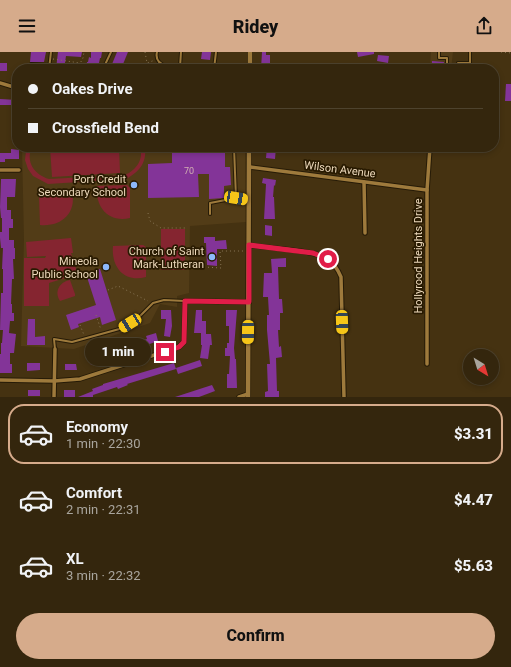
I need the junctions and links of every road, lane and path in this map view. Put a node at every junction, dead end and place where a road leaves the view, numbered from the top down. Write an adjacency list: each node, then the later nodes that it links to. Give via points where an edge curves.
1 (51, 52): 13 (lane)
2 (84, 52): 16 (path)
3 (111, 52): 21 (lane)
4 (145, 52): 17 (path)
5 (157, 52): 14 (lane)
6 (181, 52): 23 (lane)
7 (216, 52): 24 (lane)
8 (250, 52): 25 (street)
9 (439, 52): 26 (lane, via 439,58 447,58)
10 (470, 52): 19 (lane)
11 (501, 52): 12 (path)
12 (511, 53)
13 (50, 59): 15 (path); 20 (lane)
14 (157, 59): 17 (path); 22 (lane)
15 (74, 62): 16 (path)
16 (80, 63)
17 (148, 63)
18 (458, 63): 19 (lane)
19 (469, 63)
20 (49, 64)
21 (106, 64)
22 (159, 64)
23 (180, 64)
24 (215, 64)
25 (250, 64)
26 (447, 64)
27 (0, 83): 28 (street)
28 (12, 87)
29 (234, 152): 37 (lane)
30 (250, 152): 32 (street)
31 (430, 152): 36 (street, Hollyrood Heights Drive)
32 (250, 167): 35 (street, Wilson Avenue); 38 (street)
33 (0, 170): 34 (street)
34 (19, 170)
35 (364, 182): 36 (street, Wilson Avenue); 42 (street)
36 (427, 190): 57 (street, Hollyrood Heights Drive)
37 (236, 198): 38 (lane); 40 (lane, via 210,203)
38 (249, 201): 43 (street)
39 (148, 214): 41 (path, via 150,221 161,228)
40 (210, 214)
41 (185, 228)
42 (365, 233)
43 (249, 245): 51 (street); 63 (street, via 313,253 328,259 336,267 341,277)
44 (244, 251): 46 (path, via 220,251 221,268)
45 (204, 264): 46 (path)
46 (204, 267): 47 (path)
47 (204, 270)
48 (108, 290): 49 (path, via 118,286)
49 (148, 301)
50 (185, 301): 51 (street); 54 (lane, via 164,300 153,303 137,319 123,328); 59 (street, via 184,342 179,347 80,379)
51 (249, 302): 60 (street)
52 (96, 315): 54 (path)
53 (80, 325): 55 (path)
54 (102, 333): 55 (lane)
55 (85, 338): 56 (lane, via 72,342 54,339)
56 (55, 348): 59 (street)
57 (427, 364)
58 (0, 380): 59 (street)
59 (54, 381): 61 (street)
60 (248, 395): 62 (street)
61 (54, 397)
62 (239, 397)
63 (344, 397)

